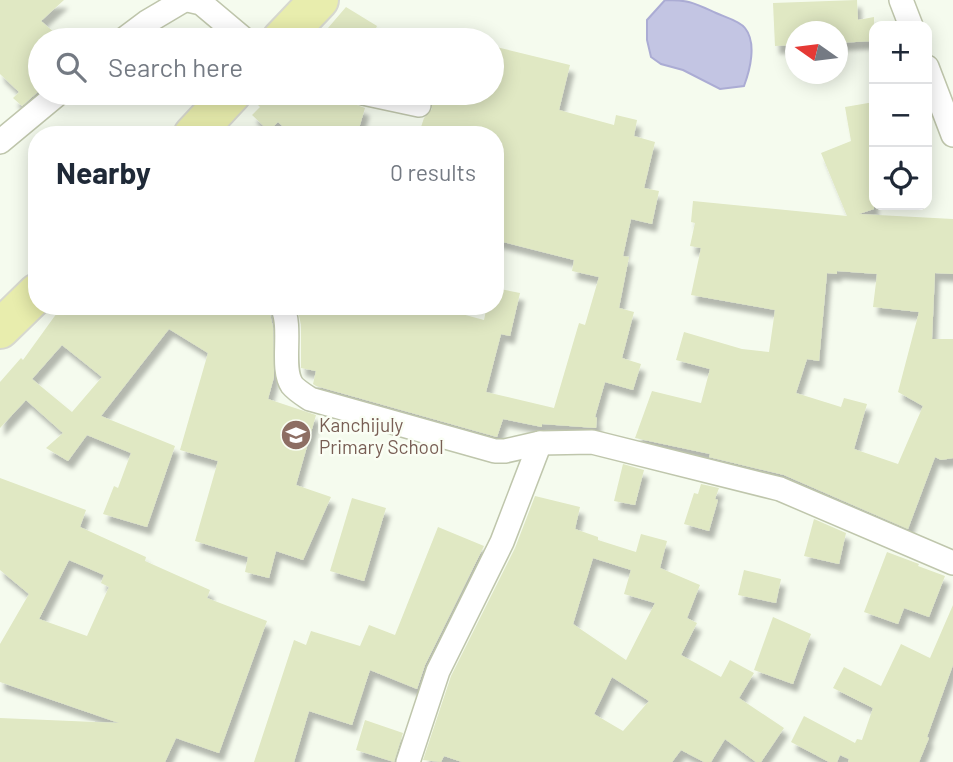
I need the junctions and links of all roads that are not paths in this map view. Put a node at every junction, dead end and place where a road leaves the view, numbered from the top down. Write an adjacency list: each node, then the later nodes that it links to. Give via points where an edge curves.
1 (186, 0): 5 (street); 6 (street, via 201,3)
2 (319, 0): 7 (highway)
3 (901, 0): 4 (street)
4 (909, 21)
5 (139, 28)
6 (231, 28)
7 (292, 28)
8 (932, 80): 12 (street)
9 (45, 105): 13 (street)
10 (221, 105): 11 (highway)
11 (201, 126)
12 (953, 135)
13 (0, 142)
14 (28, 302): 16 (highway)
15 (286, 315): 17 (street, via 288,376 310,399 495,451)
16 (0, 329)
17 (540, 443): 18 (street, via 592,442 780,489); 19 (street, via 502,542 438,671)
18 (953, 563)
19 (408, 762)

